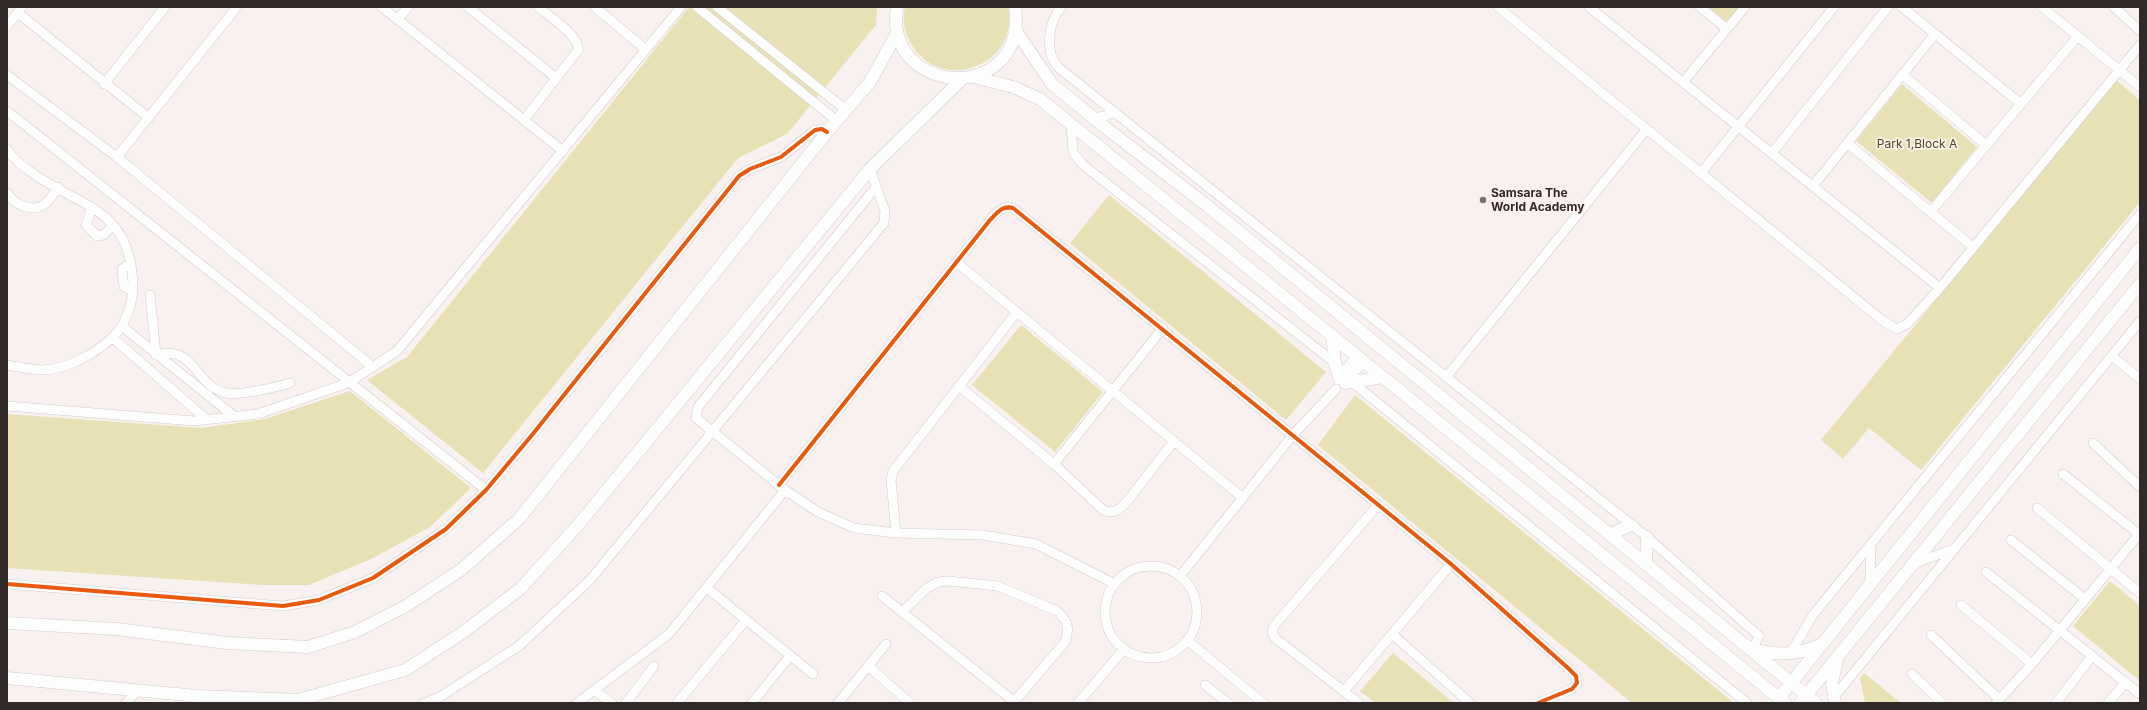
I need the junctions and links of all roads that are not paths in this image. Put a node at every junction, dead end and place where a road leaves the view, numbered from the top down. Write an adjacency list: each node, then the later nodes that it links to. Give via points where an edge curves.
1 (165, 7): 41 (street)
2 (237, 7): 47 (street)
3 (382, 7): 25 (street)
4 (408, 7): 25 (street)
5 (468, 7): 38 (street)
6 (538, 7): 38 (street, via 578,42 578,50)
7 (595, 7): 34 (street)
8 (681, 7): 34 (street)
9 (697, 7): 50 (street)
10 (717, 7): 44 (street)
11 (1015, 7): 27 (street)
12 (1024, 7): 27 (street)
13 (1060, 7): 46 (street, via 1049,39 1049,49 1054,63)
14 (1498, 7): 53 (street)
15 (1589, 7): 40 (street)
16 (1700, 7): 28 (street)
17 (1745, 7): 28 (street)
18 (1834, 7): 52 (street)
19 (1888, 7): 59 (street)
20 (1902, 7): 31 (street)
21 (2042, 7): 32 (street)
22 (2114, 7): 29 (street)
23 (896, 8): 30 (street)
24 (20, 10): 26 (street); 41 (street)
25 (398, 20): 49 (street)
26 (7, 26)
27 (1016, 26): 39 (street, via 1007,53 1000,61 986,72); 48 (street, via 1052,84)
28 (1727, 29): 40 (street)
29 (2140, 31)
30 (898, 33): 39 (street, via 903,48 912,60 931,74); 44 (street, via 870,82)
31 (1935, 34): 36 (street); 43 (street)
32 (2078, 36): 35 (street); 43 (street)
33 (2140, 45): 35 (street)
34 (646, 50): 58 (street)
35 (2119, 70): 42 (street); 72 (street)
36 (1902, 74): 55 (street); 56 (street)
37 (7, 75): 60 (street)
38 (556, 78): 49 (street)
39 (967, 78): 51 (street, via 1013,87 1040,99); 62 (street)
40 (1684, 81): 52 (street)
41 (104, 84): 47 (street)
42 (2140, 87)
43 (2021, 104): 56 (street)
44 (846, 110): 50 (street)
45 (7, 112): 95 (street)
46 (1115, 112): 48 (street); 90 (street)
47 (149, 118): 60 (street)
48 (1093, 118): 115 (street, via 1211,209)
49 (524, 120): 58 (street)
50 (837, 121): 54 (street)
51 (1072, 125): 82 (street); 87 (street, via 1073,152 1082,164)
52 (1739, 126): 59 (street); 63 (street)
53 (1646, 130): 63 (street); 90 (street)
54 (827, 132): 109 (street, via 822,129 815,130 781,157 739,176); 137 (street, via 519,519 462,569 406,606 355,632 298,648 227,644 117,629)
55 (1847, 143): 64 (street); 69 (street)
56 (1986, 145): 69 (street)
57 (7, 149): 61 (street)
58 (563, 151): 89 (street, via 398,350)
59 (1772, 153): 64 (street)
60 (117, 157): 89 (street)
61 (10, 160): 66 (street)
62 (870, 169): 65 (street); 159 (street, via 579,524 520,589 462,634 405,670 298,700 232,698)
63 (1701, 173): 76 (street, via 1883,321 1897,329 1907,324)
64 (1813, 186): 76 (street)
65 (876, 187): 101 (street, via 885,211 884,223); 101 (street, via 698,407 696,418)
66 (58, 188): 67 (street, via 48,202 28,208 19,205); 68 (street)
67 (7, 193)
68 (92, 207): 71 (street); 71 (street, via 86,225 97,236 103,235)
69 (1932, 210): 72 (street)
70 (2140, 214): 119 (street)
71 (113, 226): 80 (street, via 127,245 131,263 122,269 121,273 124,287 133,291)
72 (1974, 247): 76 (street)
73 (2140, 248): 127 (street)
74 (956, 262): 78 (street); 81 (street, via 997,212 1007,207 1013,208); 108 (street)
75 (2140, 284): 121 (street)
76 (1940, 288)
77 (150, 295): 84 (street)
78 (1017, 312): 96 (street); 97 (street)
79 (2140, 321): 85 (street)
80 (122, 327): 83 (street); 84 (street)
81 (1163, 328): 97 (street); 102 (street)
82 (1332, 335): 86 (street); 87 (street)
83 (113, 338): 88 (street, via 86,356 52,369); 100 (street)
84 (156, 355): 94 (street, via 168,352 180,355 210,386 227,394 275,388); 99 (street)
85 (2112, 356): 92 (street); 120 (street)
86 (1360, 358): 91 (street); 93 (street)
87 (1335, 364): 93 (street)
88 (7, 365)
89 (373, 367): 95 (street)
90 (1447, 376): 113 (street)
91 (1383, 377): 93 (street); 163 (street)
92 (2140, 379)
93 (1346, 380): 102 (street); 183 (street)
94 (290, 383)
95 (348, 383): 99 (street, via 258,414); 109 (street)
96 (959, 386): 105 (street); 114 (street, via 891,474)
97 (1113, 391): 103 (street); 105 (street)
98 (7, 406): 100 (street)
99 (234, 416): 100 (street)
100 (207, 420)
101 (713, 432): 108 (street); 169 (street, via 584,586 519,646 438,698)
102 (1293, 435): 110 (street); 111 (street)
103 (1174, 441): 105 (street, via 1125,504 1114,512 1103,510); 110 (street)
104 (2093, 443): 107 (street)
105 (1054, 464)
106 (2063, 474): 116 (street)
107 (2140, 486)
108 (782, 487): 114 (street, via 818,512 854,528); 130 (street)
109 (486, 490): 128 (street, via 446,529 378,575 328,598 293,606)
110 (1243, 498): 126 (street)
111 (1378, 505): 122 (street); 161 (street, via 1274,626 1272,632 1275,638)
112 (2037, 508): 124 (street)
113 (1631, 525): 115 (street); 117 (street)
114 (896, 533): 129 (street, via 983,535 1036,544)
115 (1611, 534): 123 (street)
116 (2139, 534): 124 (street)
117 (1647, 537): 123 (street); 145 (street, via 1759,636)
118 (2011, 540): 133 (street)
119 (1871, 546): 127 (street); 146 (street, via 1814,615)
120 (1954, 549): 121 (street); 165 (street)
121 (1914, 563): 149 (street)
122 (1451, 564): 139 (street); 182 (street, via 1576,676 1577,683 1572,689)
123 (1646, 564): 145 (street)
124 (2110, 569): 131 (street); 133 (street)
125 (1986, 572): 138 (street)
126 (1180, 576): 129 (street, via 1168,568 1138,567 1125,574); 141 (street, via 1193,593 1197,614 1194,628)
127 (1870, 583): 143 (street)
128 (7, 584)
129 (1115, 584): 144 (street, via 1108,597 1105,611 1107,625 1114,638)
130 (706, 588): 136 (street); 160 (street, via 669,634)
131 (2140, 593)
132 (882, 596): 135 (street)
133 (2085, 599): 138 (street)
134 (1961, 606): 150 (street)
135 (902, 612): 167 (street); 167 (street, via 927,588 938,582 948,581 998,586 1065,618 1069,630 1066,642)
136 (746, 620): 147 (street); 173 (street)
137 (7, 623)
138 (2059, 630): 148 (street); 150 (street)
139 (1392, 634): 161 (street); 181 (street)
140 (1931, 635): 166 (street)
141 (1187, 640): 144 (street, via 1177,650 1157,657 1136,655); 179 (street)
142 (886, 644): 152 (street)
143 (1822, 644): 146 (street); 157 (street)
144 (1124, 648): 177 (street)
145 (1752, 650): 146 (street); 157 (street)
146 (1790, 654)
147 (790, 656): 153 (street); 174 (street)
148 (2092, 656): 156 (street); 185 (street)
149 (1838, 657): 164 (street); 165 (street, via 1832,683)
150 (2032, 664): 166 (street)
151 (654, 666): 172 (street)
152 (868, 666): 175 (street); 176 (street)
153 (813, 674)
154 (1912, 674): 184 (street)
155 (7, 678): 159 (street)
156 (2126, 682): 162 (street); 186 (street)
157 (1791, 683): 163 (street); 164 (street)
158 (1205, 685): 178 (street)
159 (138, 690): 168 (street)
160 (594, 691): 170 (street); 171 (street)
161 (1344, 691): 180 (street)
162 (2140, 694)
163 (1782, 700)
164 (1808, 700)
165 (1835, 700)
166 (1998, 701)
167 (1015, 702)
168 (126, 703)
169 (424, 703)
170 (577, 703)
171 (612, 703)
172 (626, 703)
173 (677, 703)
174 (752, 703)
175 (838, 703)
176 (910, 703)
177 (1078, 703)
178 (1228, 703)
179 (1263, 703)
180 (1359, 703)
181 (1470, 703)
182 (1538, 703)
183 (1747, 703)
184 (1942, 703)
185 (2056, 703)
186 (2108, 703)

